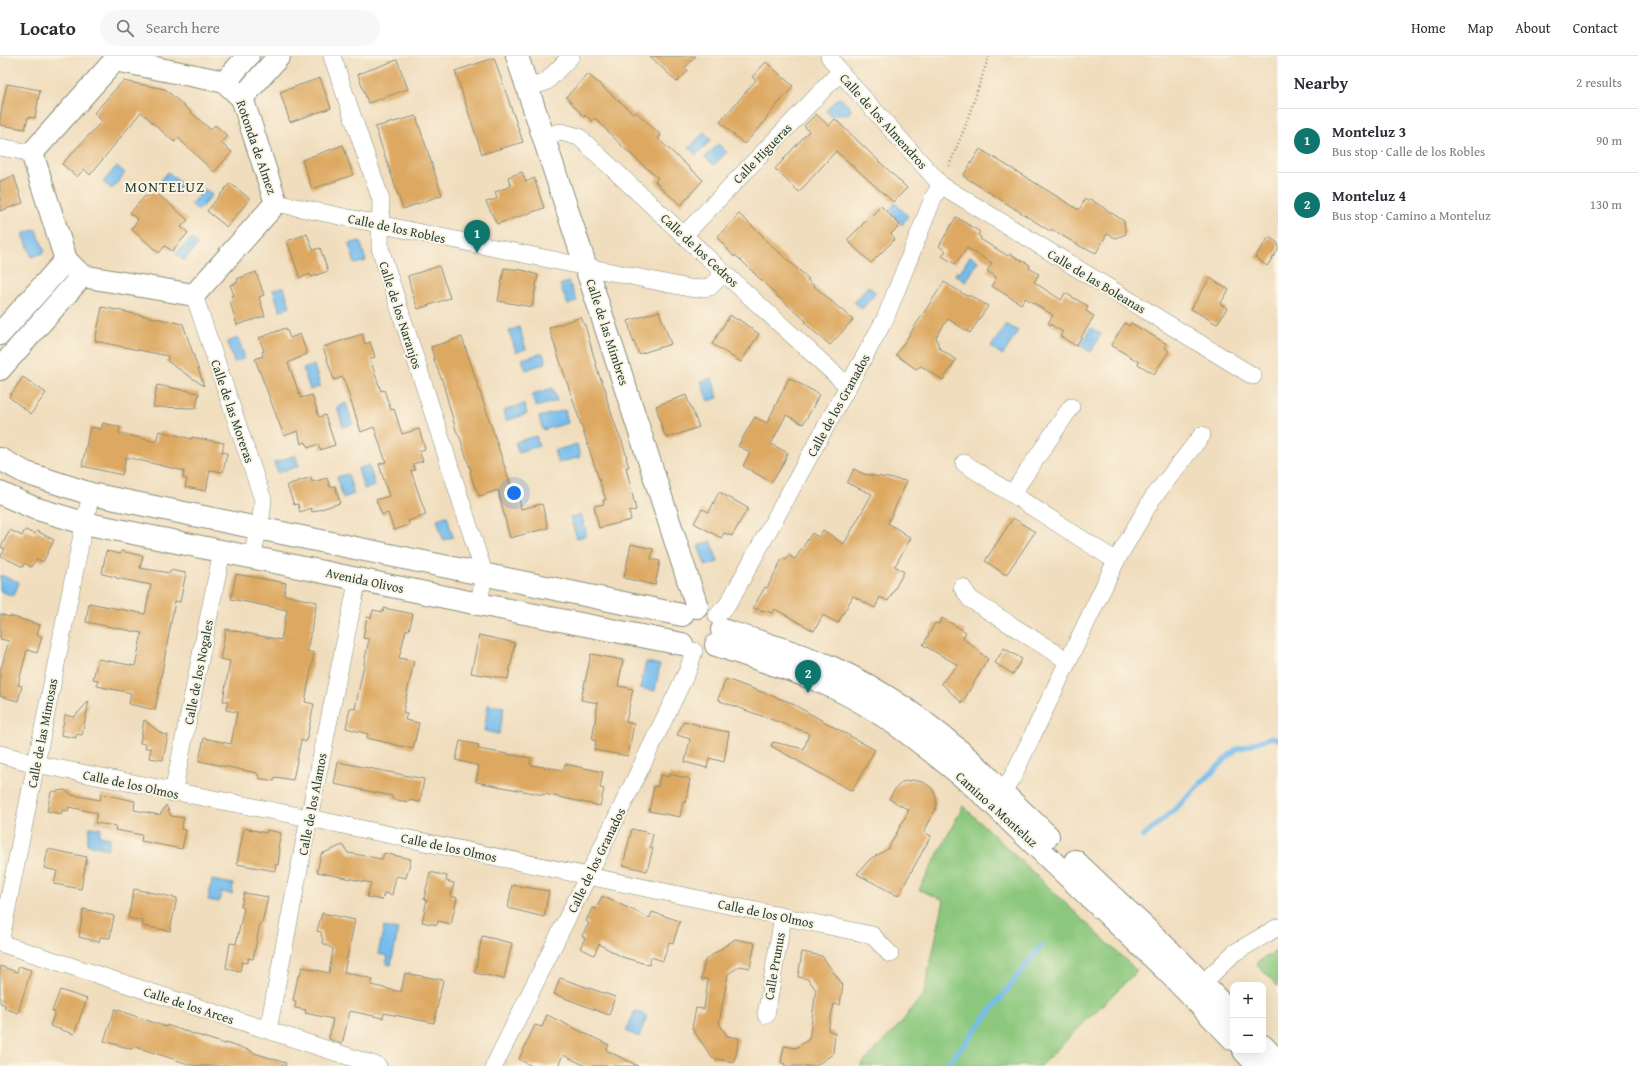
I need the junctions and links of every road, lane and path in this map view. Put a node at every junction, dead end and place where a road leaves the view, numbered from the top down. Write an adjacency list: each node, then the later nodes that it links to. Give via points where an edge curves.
1 (248, 56): 10 (street)
2 (279, 56): 12 (street)
3 (332, 56): 18 (street, Calle de los Naranjos, via 381,200)
4 (517, 56): 11 (street, Calle de las Mimbres)
5 (571, 56): 11 (street, via 546,82)
6 (829, 56): 9 (street, Calle de los Almendros)
7 (990, 56): 16 (path)
8 (114, 58): 10 (street); 15 (street)
9 (840, 72): 16 (street, Calle de los Almendros); 19 (street, Calle Higueras)
10 (225, 82): 12 (street, Rotonda de Almez)
11 (528, 88): 13 (street, Calle de las Mimbres)
12 (242, 98): 17 (street, Rotonda de Almez)
13 (544, 136): 19 (street, Calle de los Cedros, via 562,132 579,137); 21 (street, Calle de las Mimbres)
14 (0, 147): 15 (street)
15 (32, 153): 20 (street)
16 (941, 185): 27 (street, Calle de las Boleanas); 28 (street, Calle de los Granados, via 934,196 885,319)
17 (276, 203): 18 (street, Calle de los Robles); 24 (street, Rotonda de Almez)
18 (380, 225): 21 (street, Calle de los Robles); 41 (street, Calle de los Naranjos, via 380,248)
19 (684, 235): 22 (street, Calle de los Cedros)
20 (66, 260): 23 (street); 25 (street)
21 (586, 266): 22 (street, Calle de los Robles, via 694,289 710,287); 45 (street, Calle de las Mimbres)
22 (724, 273): 28 (street, Calle de los Cedros)
23 (82, 276): 24 (street); 26 (street)
24 (194, 296): 37 (street, Calle de las Moreras, via 263,500)
25 (0, 334)
26 (0, 369)
27 (1253, 376)
28 (848, 386): 45 (street, Calle de los Granados, via 728,604)
29 (1071, 407): 35 (street)
30 (1202, 434): 40 (street, via 1152,499)
31 (0, 459): 34 (street, via 26,473)
32 (964, 463): 35 (street)
33 (0, 493): 36 (street, Avenida Olivos, via 34,508)
34 (91, 494): 36 (street); 37 (street)
35 (1012, 494): 40 (street)
36 (84, 523): 38 (street, Avenida Olivos); 49 (street, Calle de las Mimosas)
37 (259, 529): 39 (street); 41 (street)
38 (222, 551): 39 (street, Avenida Olivos); 50 (street, Calle de los Nogales)
39 (252, 557): 42 (street, Avenida Olivos)
40 (1116, 561): 47 (street)
41 (484, 573): 44 (street); 45 (street)
42 (358, 578): 44 (street, Avenida Olivos); 52 (street, Calle de los Alamos)
43 (962, 587): 47 (street, via 970,599)
44 (479, 604): 46 (street, Avenida Olivos)
45 (707, 622): 46 (street, via 705,651); 46 (street, via 677,628 677,634); 51 (street, Camino a Monteluz, via 776,665 813,679 867,705)
46 (688, 647): 53 (street, Calle de los Granados, via 688,670)
47 (1068, 662): 51 (street, via 1012,778)
48 (0, 754): 49 (street, Calle de los Olmos)
49 (36, 764): 50 (street, Calle de los Olmos); 56 (street, Calle de las Mimosas)
50 (173, 793): 52 (street, Calle de los Olmos)
51 (996, 797): 58 (street, Camino a Monteluz); 62 (street, Camino a Monteluz, via 1010,821 1166,970)
52 (309, 818): 53 (street, Calle de los Olmos); 61 (street, Calle de los Alamos)
53 (588, 876): 54 (street, Calle de los Olmos); 67 (street, Calle de los Granados)
54 (783, 916): 57 (street, Calle de los Olmos, via 872,935); 60 (street, Calle Prunus)
55 (1278, 927): 58 (street, via 1234,953)
56 (0, 943): 61 (street, Calle de los Arces)
57 (890, 954)
58 (1202, 983): 59 (street, Camino a Monteluz)
59 (1230, 1012)
60 (766, 1015)
61 (268, 1030): 66 (street, Calle de los Arces)
62 (1230, 1037)
63 (1266, 1049): 65 (street)
64 (1247, 1054): 68 (street)
65 (1278, 1062)
66 (378, 1066)
67 (494, 1066)
68 (1258, 1066)

